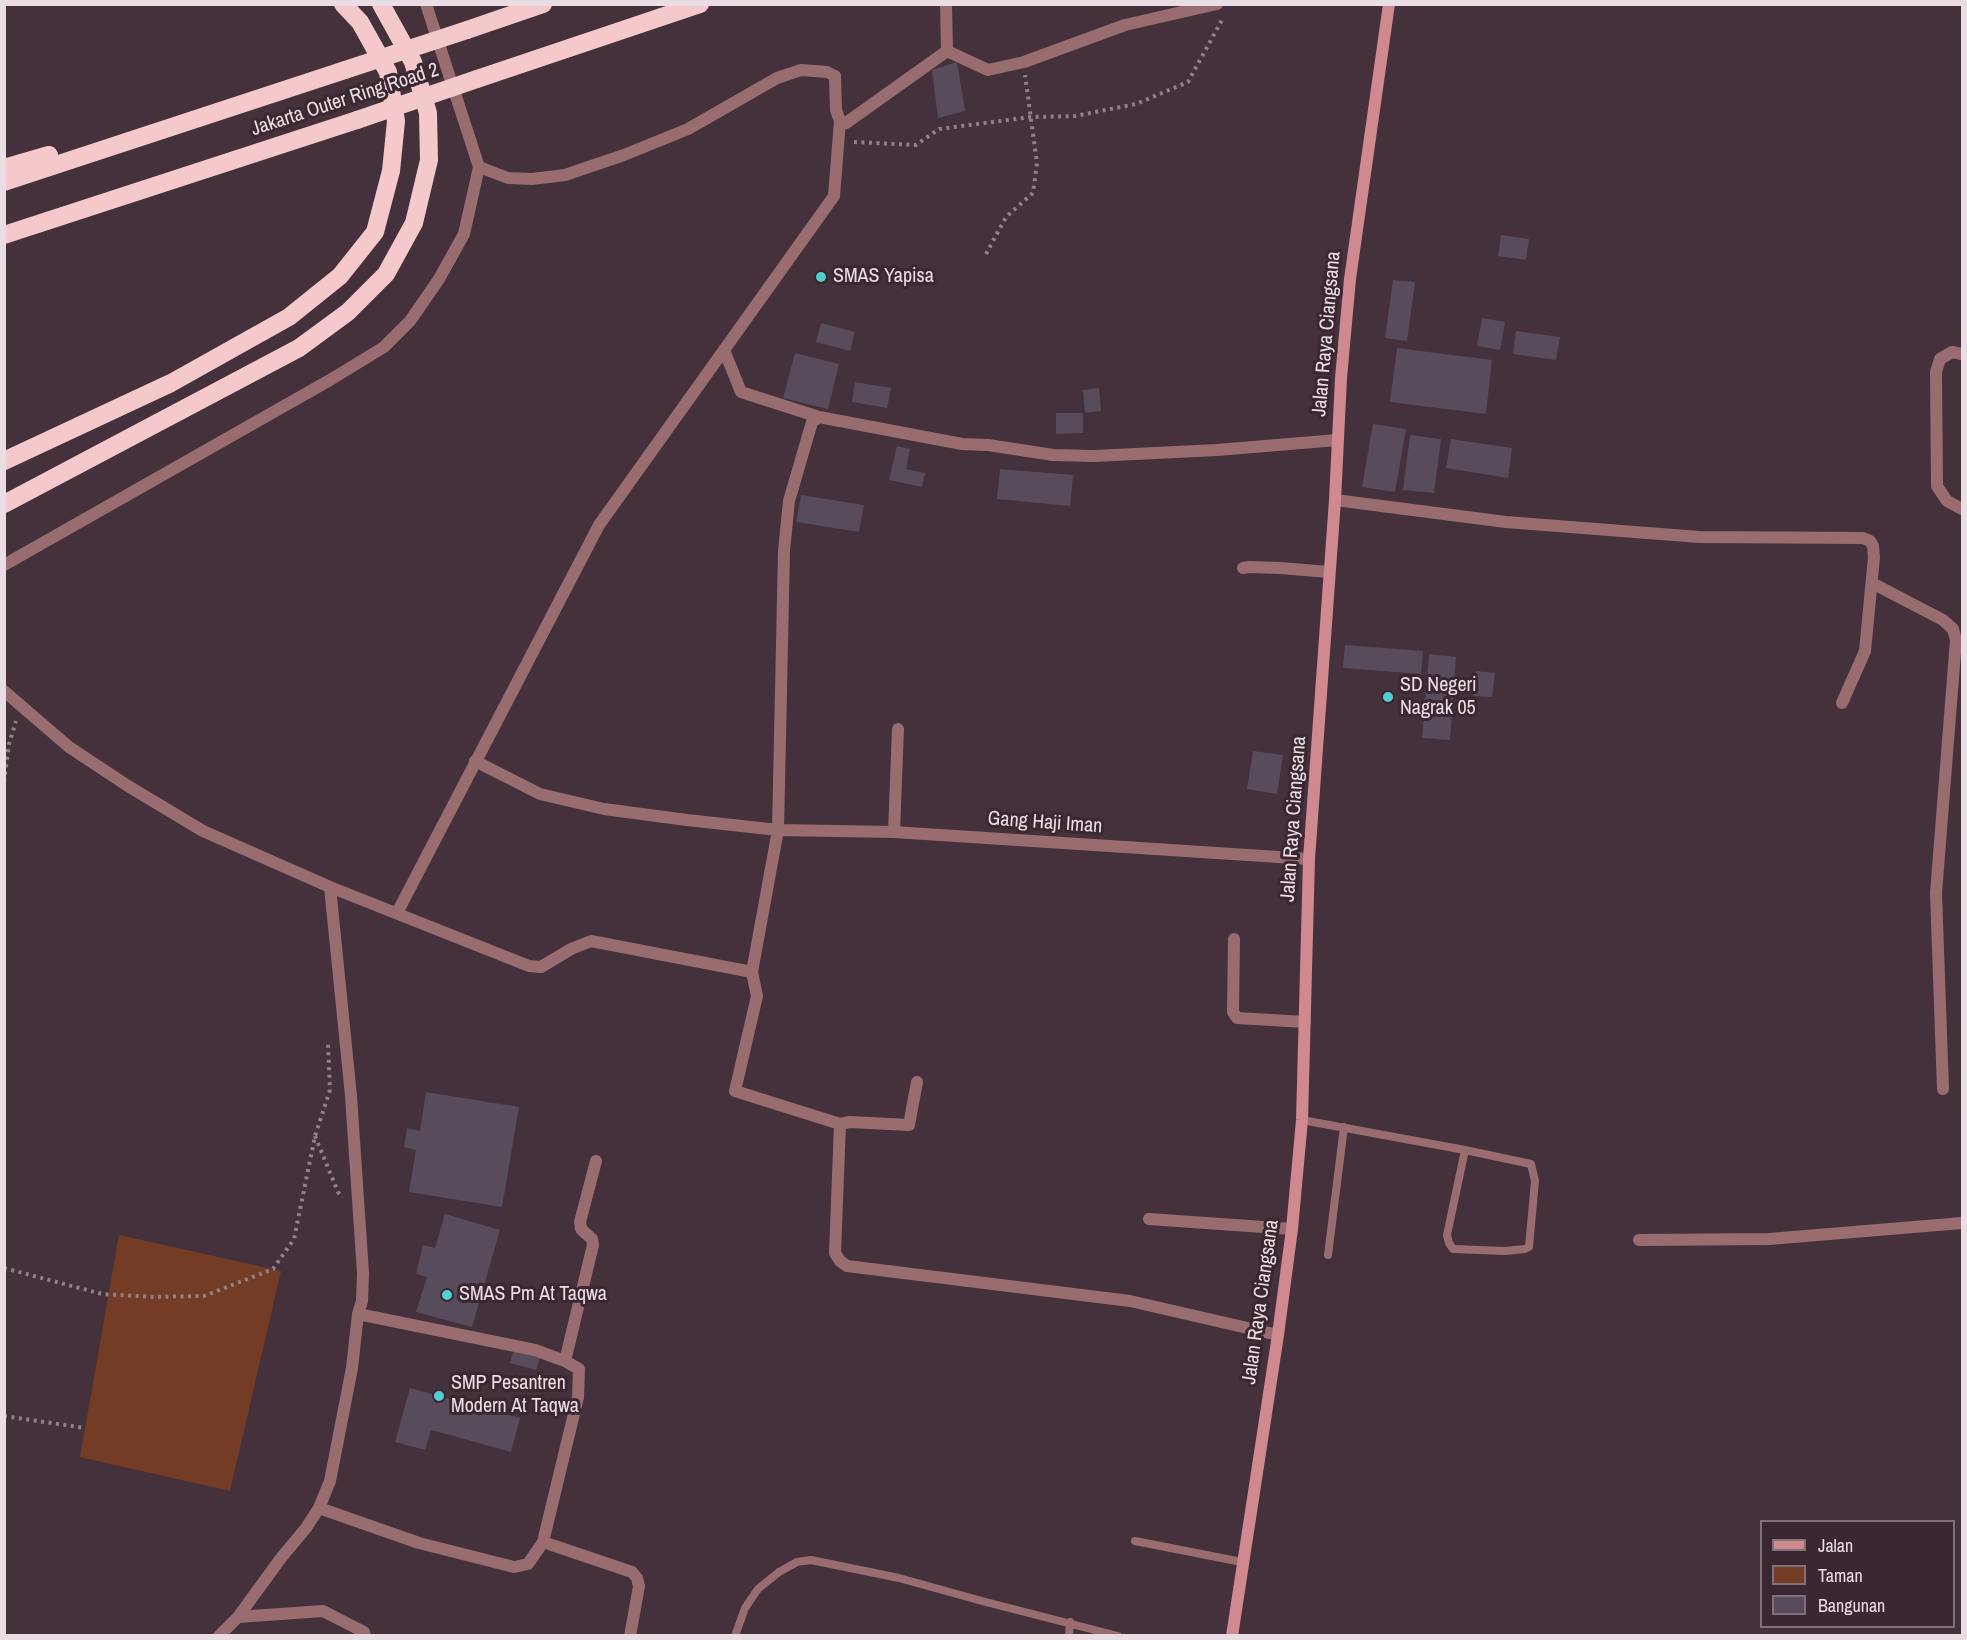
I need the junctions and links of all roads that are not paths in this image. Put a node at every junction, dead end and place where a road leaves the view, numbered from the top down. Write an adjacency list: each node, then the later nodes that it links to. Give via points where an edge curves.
1 (343, 4): 20 (highway, via 360,22 388,72 396,121 391,171 375,232 340,276 289,316 171,383)
2 (381, 4): 22 (highway, via 413,62 428,112 429,160 414,223 386,274 348,312 299,348)
3 (426, 4): 12 (street)
4 (543, 4): 10 (highway, Jakarta Outer Ring Road 2, bridge)
5 (700, 4): 15 (highway, Jakarta Outer Ring Road 2, bridge)
6 (946, 4): 9 (street)
7 (1389, 4): 19 (main road, Jalan Raya Ciangsana, via 1350,279)
8 (1221, 9): 9 (street, via 1125,25 1024,62 988,70)
9 (947, 51): 11 (street, via 846,123)
10 (297, 85): 13 (highway); 14 (highway, Jakarta Outer Ring Road 2)
11 (840, 121): 12 (street, via 835,76 801,70 777,78 688,129 566,175 508,178); 16 (street, via 834,196)
12 (479, 167): 24 (street, via 464,234 411,321 384,347)
13 (4, 168)
14 (4, 182)
15 (4, 235)
16 (724, 350): 18 (street, via 741,392); 32 (street, via 599,525)
17 (1962, 354): 23 (street, via 1952,352 1940,359 1936,372 1937,486 1947,501)
18 (819, 417): 19 (street, via 962,444 1053,455 1217,450); 33 (street, via 812,422 789,501 784,551)
19 (1337, 440): 21 (main road, Jalan Raya Ciangsana)
20 (4, 460)
21 (1335, 500): 26 (main road, Jalan Raya Ciangsana); 27 (street, via 1506,522 1675,535 1863,538 1873,546)
22 (4, 504)
23 (1962, 509)
24 (4, 565)
25 (1243, 568): 26 (street)
26 (1329, 572): 35 (main road, Jalan Raya Ciangsana)
27 (1872, 583): 28 (street); 30 (street, via 1865,651)
28 (1958, 629): 42 (street, via 1935,919)
29 (4, 691): 36 (street, via 69,747 128,786 203,831)
30 (1842, 703)
31 (898, 729): 34 (street)
32 (475, 761): 33 (street, Gang Haji Iman, via 540,794 572,802); 37 (street)
33 (778, 830): 34 (street, Gang Haji Iman); 39 (street)
34 (894, 832): 35 (street, Gang Haji Iman)
35 (1309, 859): 40 (main road, Jalan Raya Ciangsana)
36 (330, 887): 37 (street); 53 (street, via 351,1096 363,1273)
37 (397, 913): 39 (street, via 535,967 591,941)
38 (1234, 939): 40 (street, via 1233,1012 1237,1018)
39 (752, 972): 44 (street, via 758,996 735,1091)
40 (1305, 1022): 43 (main road, Jalan Raya Ciangsana)
41 (917, 1082): 44 (street, via 909,1125)
42 (1943, 1089)
43 (1302, 1120): 45 (lane); 50 (main road, Jalan Raya Ciangsana)
44 (840, 1124): 54 (street, via 835,1253 847,1266 1130,1301)
45 (1344, 1127): 46 (lane); 52 (lane)
46 (1464, 1150): 46 (lane, via 1531,1164 1535,1180 1529,1247 1521,1251 1453,1249 1448,1235)
47 (596, 1161): 55 (street, via 580,1222 593,1245)
48 (1149, 1219): 50 (street)
49 (1962, 1223): 51 (street, via 1769,1239)
50 (1292, 1229): 54 (main road, Jalan Raya Ciangsana)
51 (1639, 1240)
52 (1328, 1255)
53 (358, 1314): 55 (street, via 535,1350); 56 (street, via 352,1368 330,1481)
54 (1278, 1335): 59 (main road, Jalan Raya Ciangsana)
55 (565, 1361): 58 (street, via 579,1369 578,1397)
56 (319, 1508): 58 (street, via 419,1543 514,1568 528,1564); 60 (street)
57 (1136, 1541): 59 (lane)
58 (543, 1542): 64 (street, via 632,1572 639,1586)
59 (1242, 1562): 68 (main road, Jalan Raya Ciangsana)
60 (238, 1617): 62 (street); 63 (street, via 323,1611)
61 (1070, 1622): 65 (lane, via 811,1560 797,1562 758,1589 745,1608); 66 (lane); 67 (lane)
62 (219, 1635)
63 (365, 1635)
64 (630, 1635)
65 (735, 1635)
66 (1069, 1635)
67 (1118, 1635)
68 (1232, 1635)

